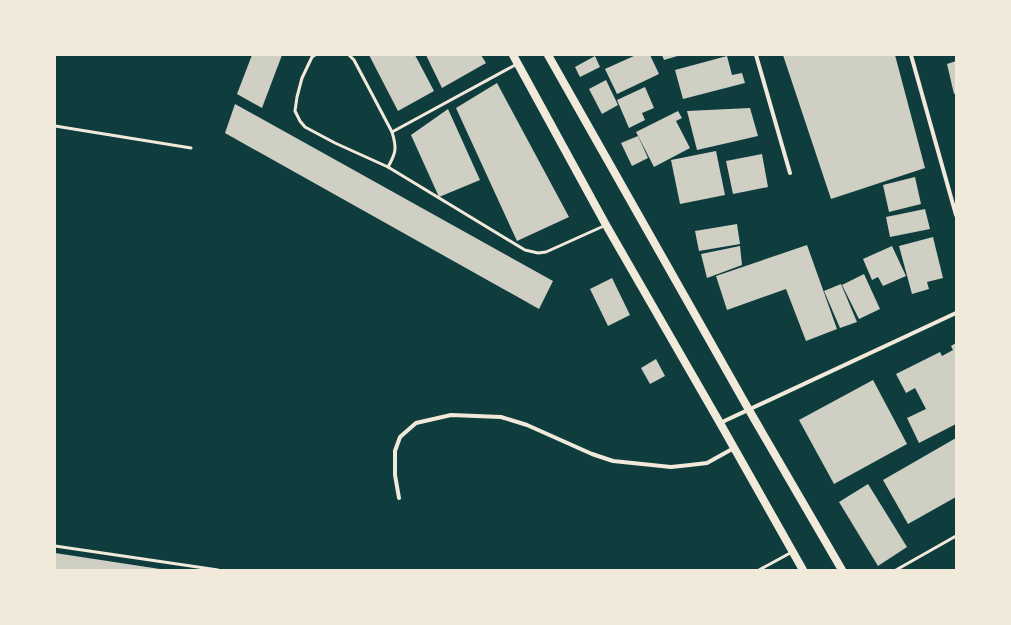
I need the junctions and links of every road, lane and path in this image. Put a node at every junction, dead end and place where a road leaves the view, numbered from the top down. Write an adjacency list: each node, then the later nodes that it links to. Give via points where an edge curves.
1 (314, 55): 11 (lane, via 302,78 297,97 295,111 300,121 305,127 335,143)
2 (349, 55): 9 (lane)
3 (513, 55): 7 (main road)
4 (548, 55): 16 (main road)
5 (756, 55): 12 (street)
6 (911, 55): 13 (street)
7 (518, 64): 9 (lane); 14 (main road)
8 (55, 126): 10 (lane)
9 (392, 132): 11 (lane, via 396,144 395,155)
10 (191, 148)
11 (388, 167): 14 (lane, via 525,250 546,252)
12 (790, 173)
13 (956, 215)
14 (606, 225): 17 (main road)
15 (956, 313): 16 (street)
16 (749, 410): 17 (street); 26 (main road)
17 (720, 423): 18 (main road)
18 (734, 448): 19 (street, via 706,463 690,465 613,461 527,425 501,417 451,415 416,423 400,438 395,451 395,475); 22 (main road)
19 (399, 498)
20 (956, 536): 27 (lane)
21 (55, 546): 23 (lane)
22 (792, 552): 24 (lane); 25 (main road)
23 (218, 570)
24 (759, 570)
25 (803, 570)
26 (842, 570)
27 (896, 570)

